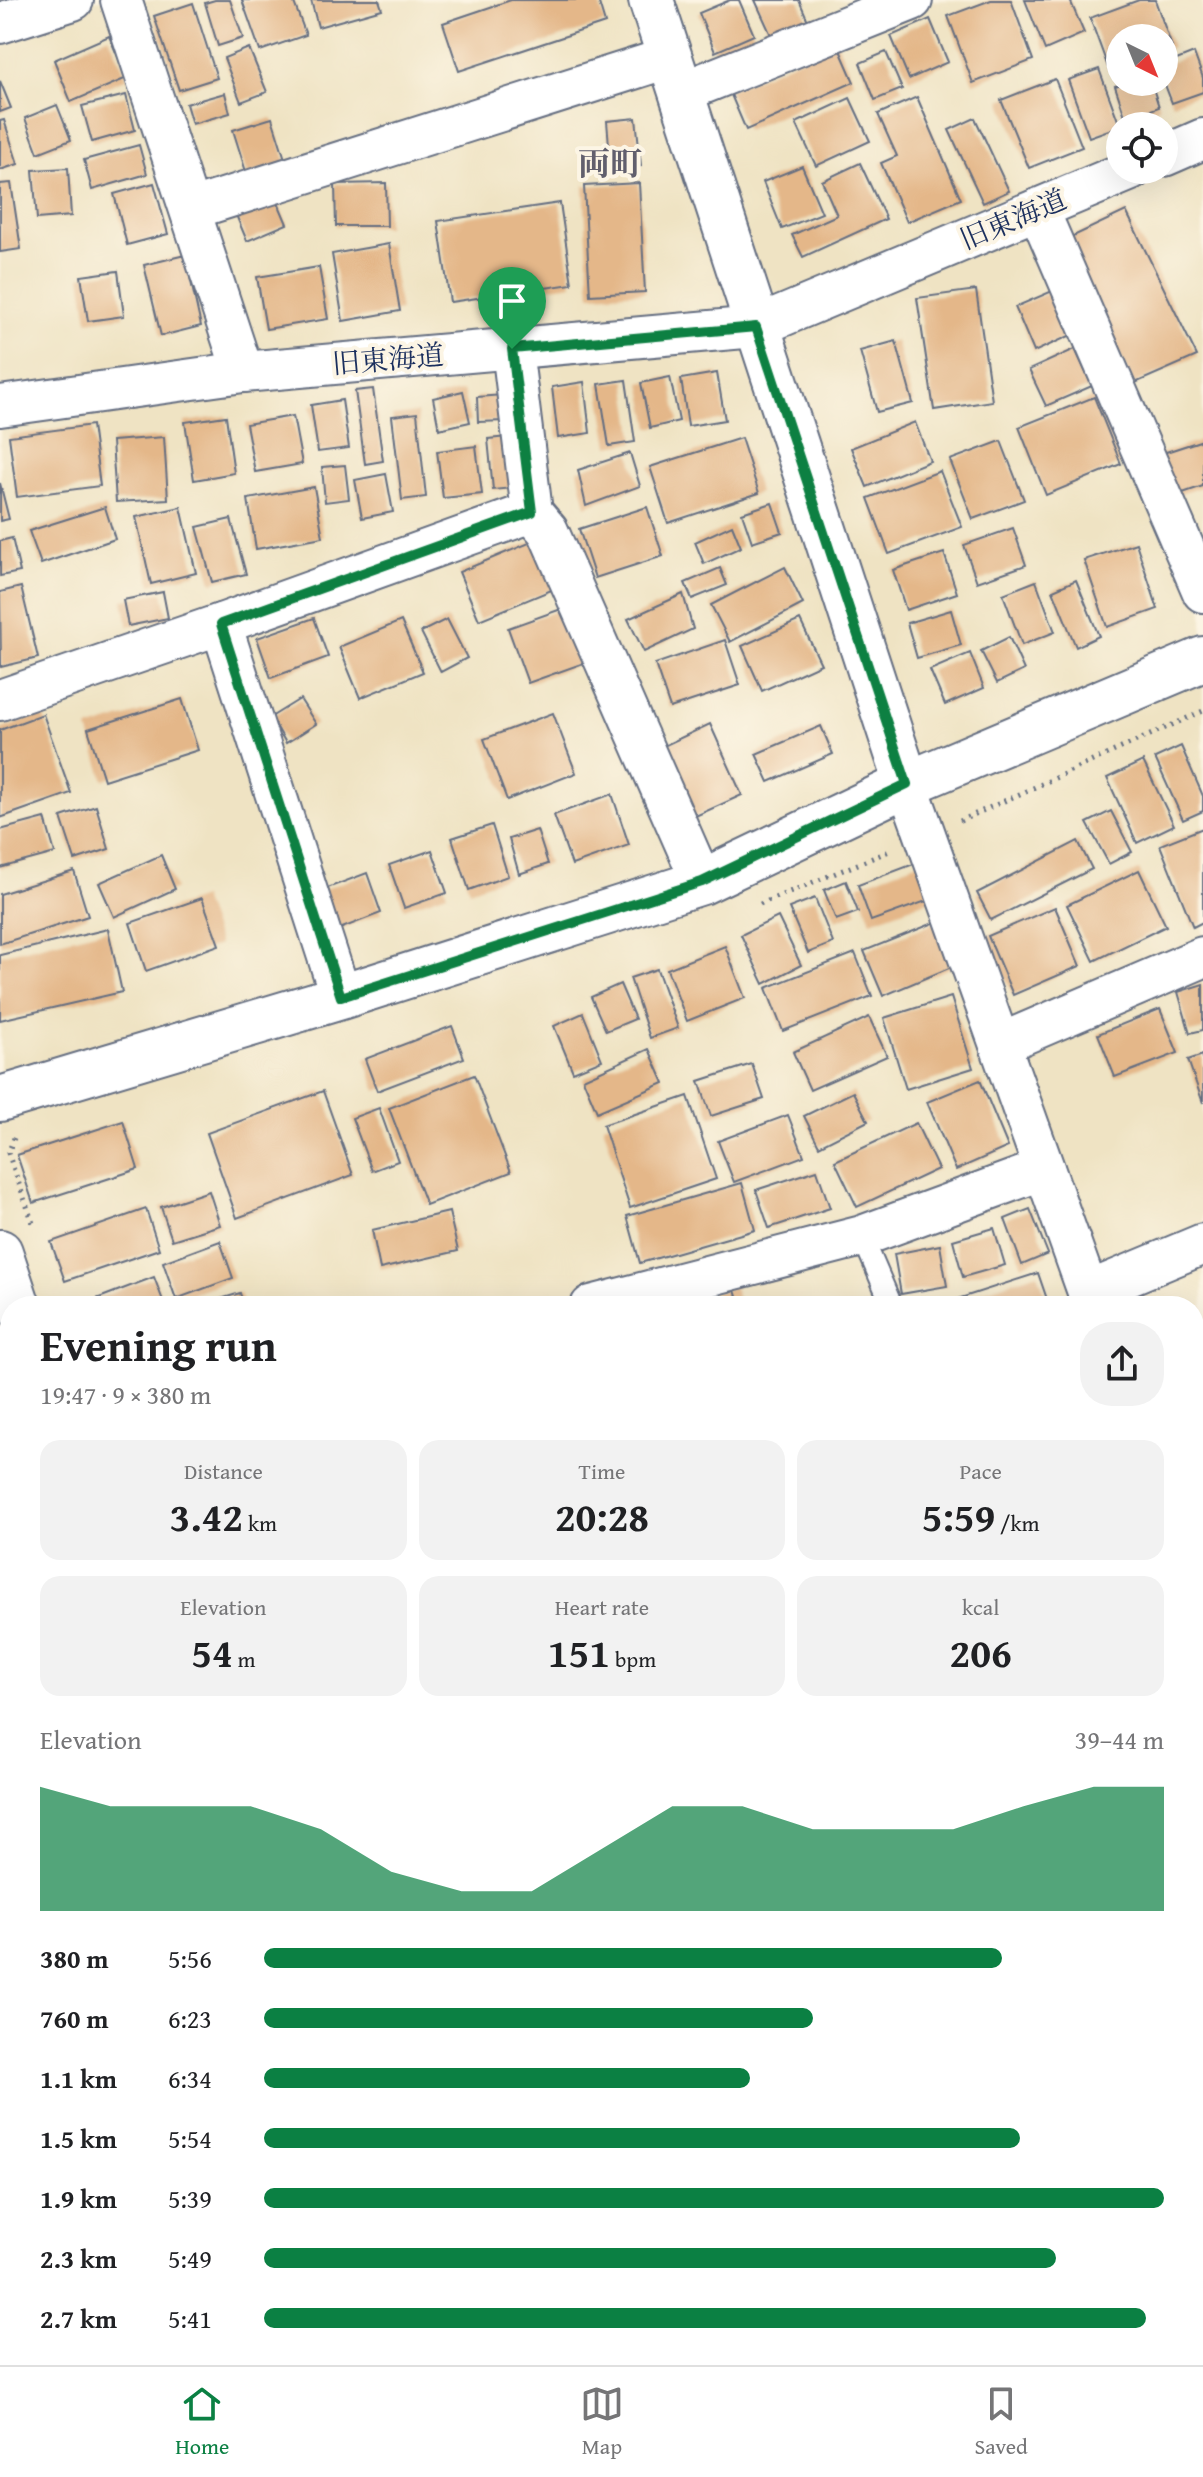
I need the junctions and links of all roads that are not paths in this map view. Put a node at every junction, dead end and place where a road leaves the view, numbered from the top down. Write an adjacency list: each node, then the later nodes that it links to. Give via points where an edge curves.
1 (73, 0): 5 (street)
2 (121, 0): 10 (street)
3 (651, 0): 6 (street)
4 (912, 0): 6 (street)
5 (0, 23)
6 (676, 74): 10 (street); 12 (street)
7 (1203, 139): 8 (street)
8 (1178, 150)
9 (1106, 180): 11 (street, 旧東海道)
10 (192, 209): 14 (street)
11 (1038, 209): 12 (street, 旧東海道); 17 (street)
12 (756, 327): 13 (street, 旧東海道); 21 (street)
13 (512, 349): 14 (street, 旧東海道); 16 (street)
14 (243, 372): 15 (street, 旧東海道)
15 (0, 406)
16 (532, 512): 18 (street); 22 (street, via 548,531)
17 (1203, 592)
18 (221, 624): 20 (street); 24 (street)
19 (1203, 659): 21 (street)
20 (0, 700)
21 (907, 784): 22 (street); 25 (street)
22 (702, 882): 24 (street)
23 (1203, 957): 25 (street)
24 (341, 997): 26 (street)
25 (1000, 1044): 27 (street)
26 (0, 1099)
27 (1044, 1169): 28 (street); 34 (street)
28 (862, 1236): 32 (street); 33 (lane)
29 (1203, 1244): 35 (street)
30 (0, 1252): 31 (street)
31 (15, 1296)
32 (630, 1296)
33 (888, 1296)
34 (1090, 1296)
35 (1097, 1296)

